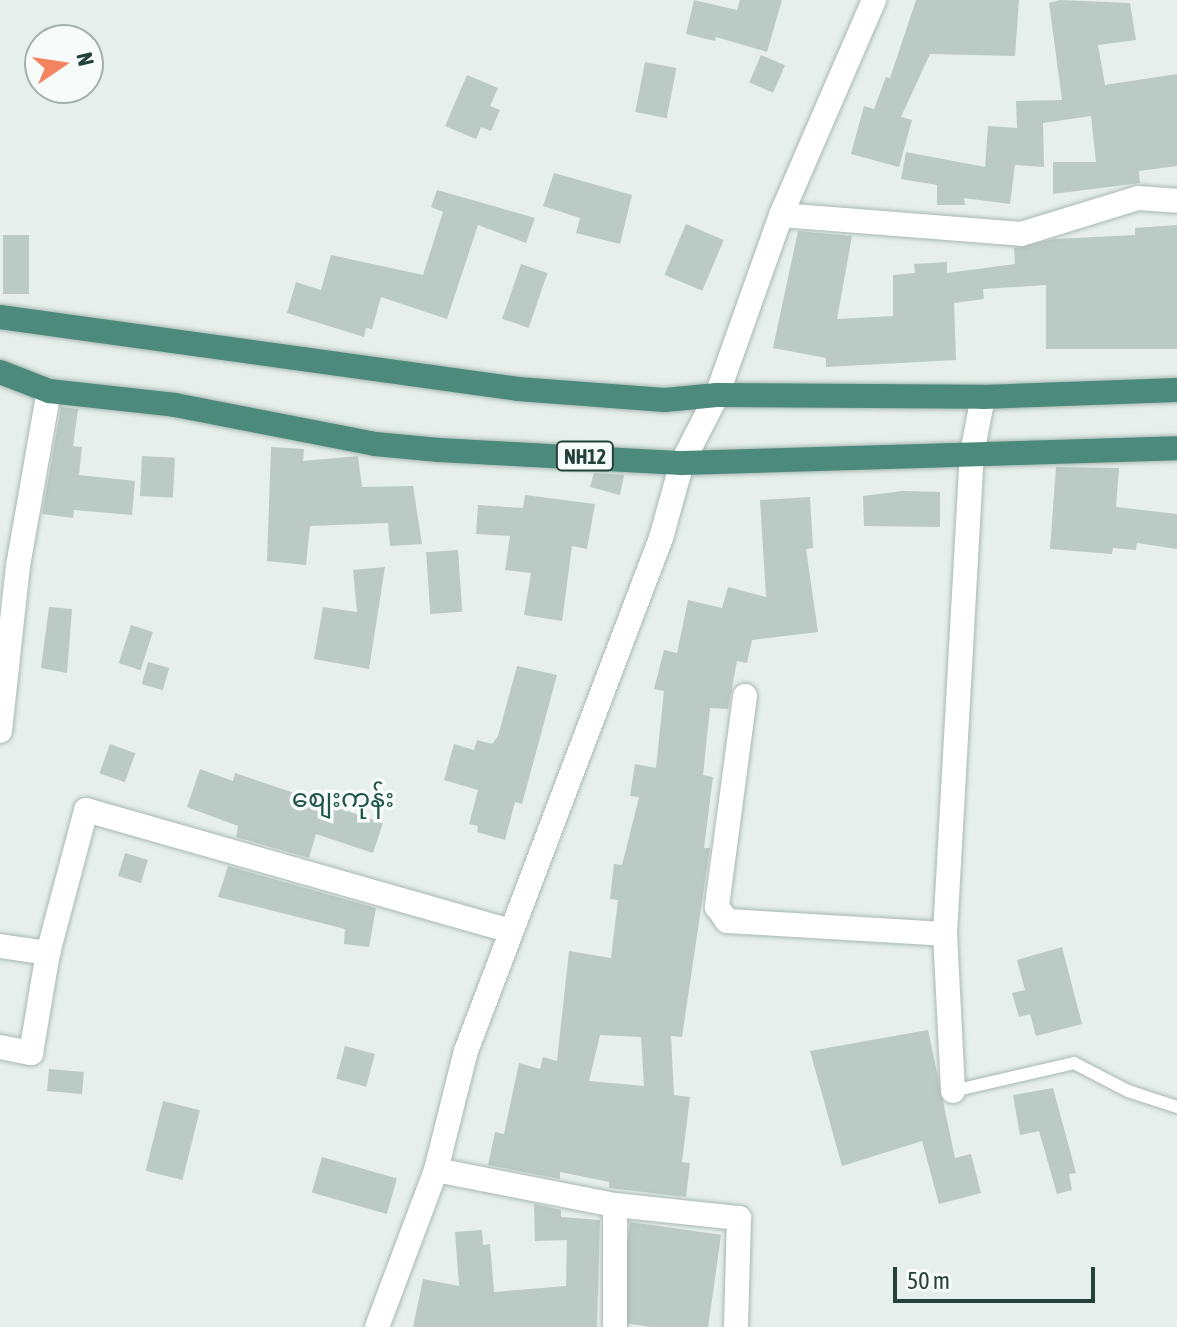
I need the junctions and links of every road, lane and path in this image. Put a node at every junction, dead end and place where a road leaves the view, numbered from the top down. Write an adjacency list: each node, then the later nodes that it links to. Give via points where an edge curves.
1 (874, 0): 3 (street)
2 (1177, 201): 3 (street, via 1138,198 1021,234)
3 (781, 215): 8 (street)
4 (0, 317): 8 (highway, via 518,389 665,400)
5 (0, 372): 7 (highway, NH12)
6 (1177, 390): 9 (highway)
7 (49, 391): 12 (highway, NH12, via 175,405 375,444); 14 (street, via 18,566)
8 (717, 395): 9 (highway); 12 (street)
9 (983, 397): 11 (street)
10 (1177, 448): 11 (highway, NH12)
11 (972, 453): 12 (highway, NH12); 16 (street)
12 (682, 463): 15 (street, via 661,538)
13 (745, 696): 16 (street, via 717,907 727,921)
14 (0, 731)
15 (511, 931): 18 (street, via 86,810); 22 (street, via 466,1051)
16 (945, 934): 20 (street)
17 (0, 946): 18 (street)
18 (48, 953): 19 (street, via 31,1053)
19 (0, 1047)
20 (953, 1091): 21 (lane, via 1074,1063 1128,1091)
21 (1177, 1107)
22 (436, 1170): 23 (street); 24 (street)
23 (615, 1205): 25 (street); 26 (street, via 739,1218)
24 (377, 1327)
25 (615, 1327)
26 (736, 1327)

